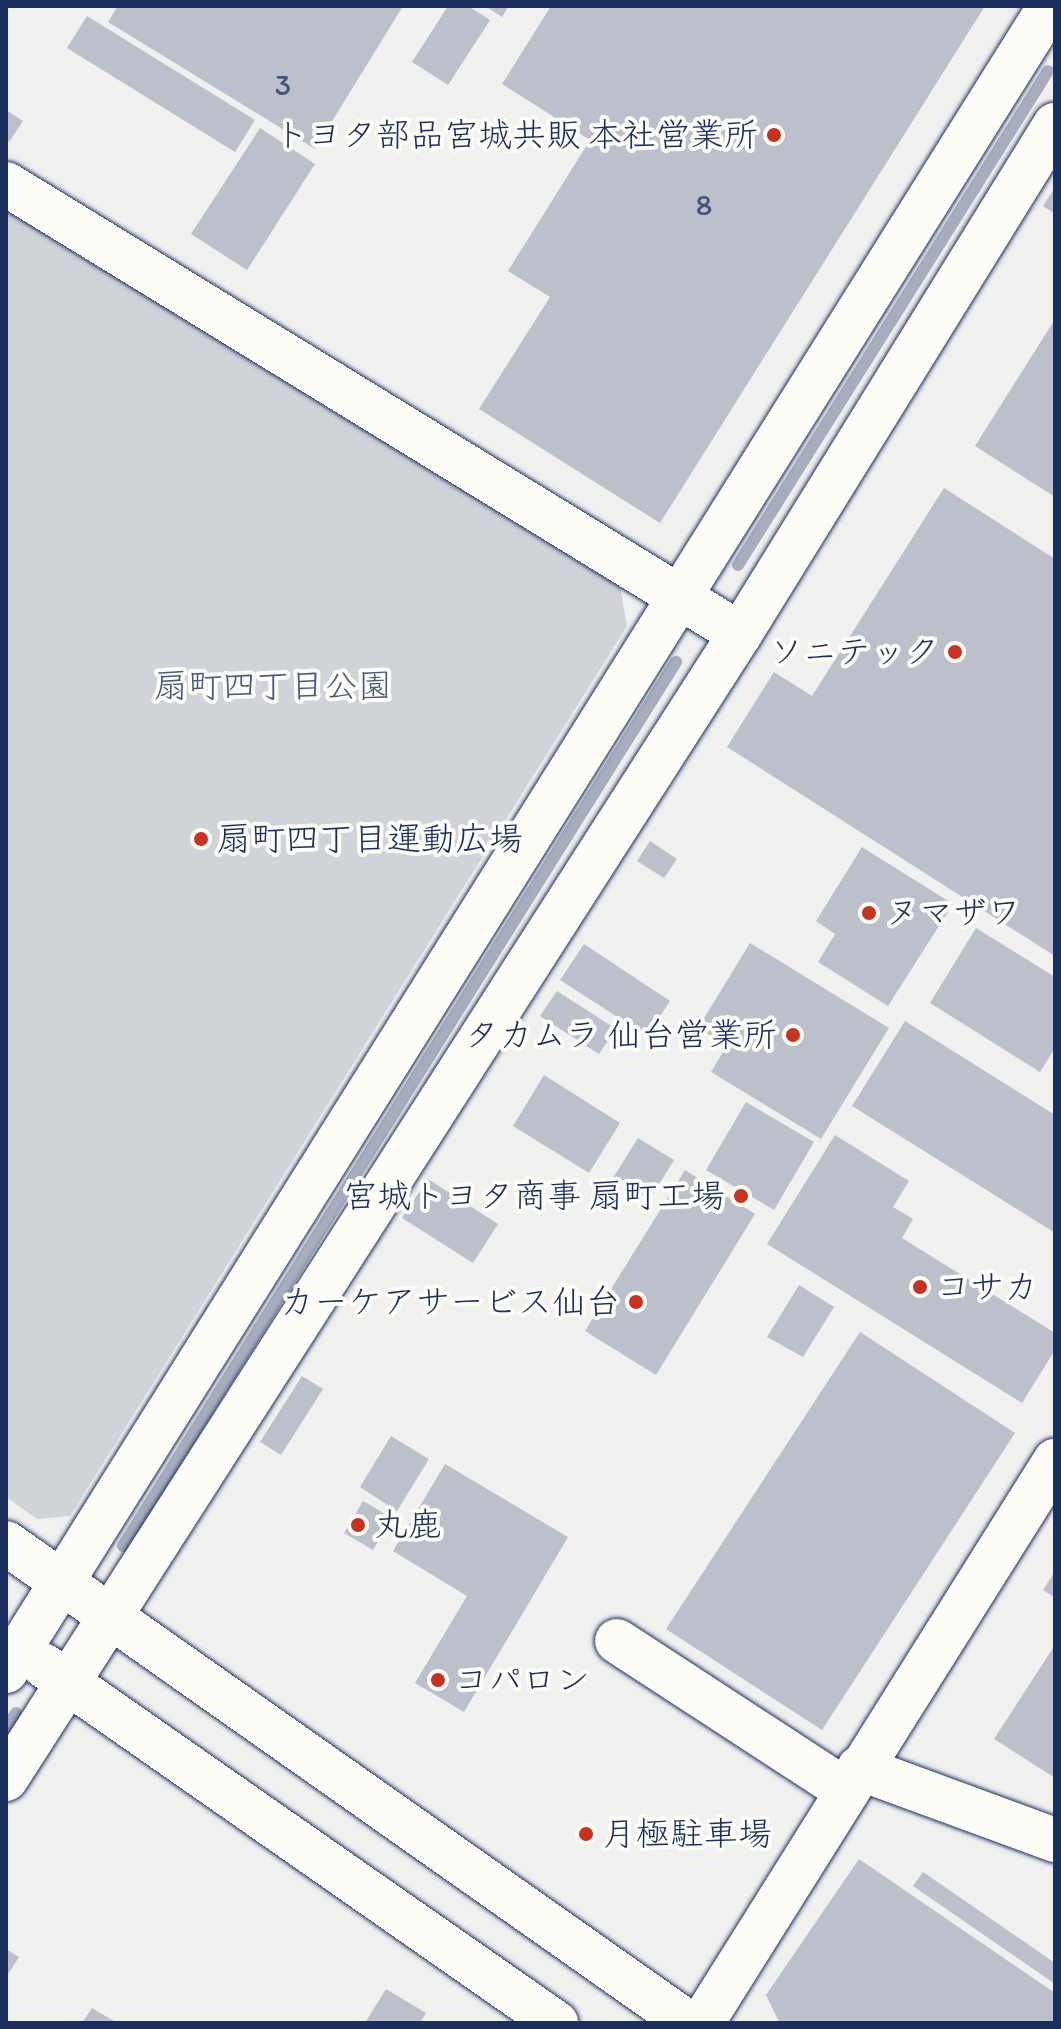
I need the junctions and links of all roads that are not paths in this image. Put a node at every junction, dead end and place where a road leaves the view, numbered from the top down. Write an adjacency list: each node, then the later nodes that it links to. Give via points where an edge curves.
1 (1050, 6): 4 (street)
2 (1055, 125): 5 (street)
3 (6, 184): 4 (street)
4 (681, 595): 5 (street); 8 (street)
5 (740, 634): 9 (street)
6 (1055, 1461): 14 (street)
7 (6, 1543): 8 (street)
8 (60, 1581): 9 (street); 11 (street)
9 (110, 1616): 12 (street); 17 (street)
10 (617, 1641): 14 (street)
11 (11, 1653): 12 (street)
12 (67, 1681): 13 (street); 16 (street)
13 (6, 1779)
14 (852, 1779): 15 (street); 18 (street)
15 (1055, 1840)
16 (556, 2023)
17 (688, 2023)
18 (702, 2023)

